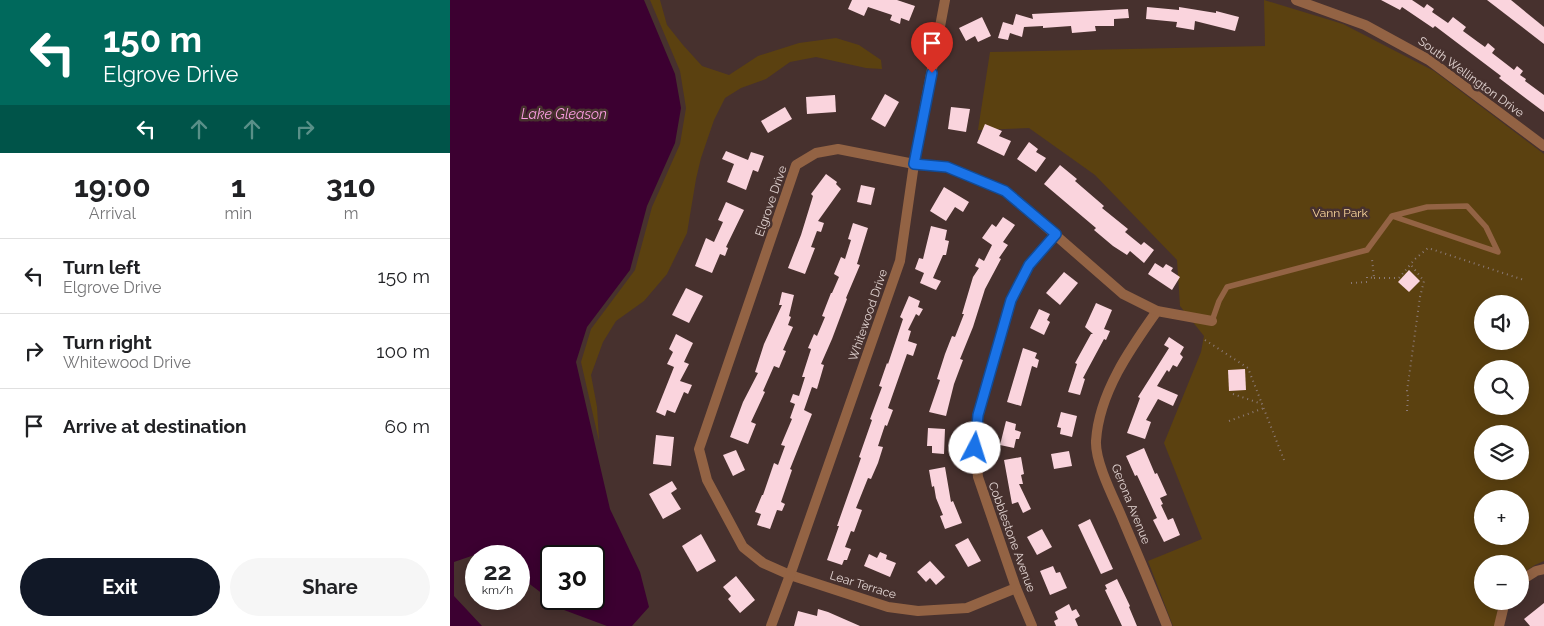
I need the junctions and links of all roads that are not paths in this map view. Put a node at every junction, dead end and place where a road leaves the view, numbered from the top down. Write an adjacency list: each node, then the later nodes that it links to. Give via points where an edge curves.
1 (945, 0): 4 (street, Whitewood Drive)
2 (1296, 0): 3 (street, South Wellington Drive, via 1365,25 1430,60)
3 (1544, 146)
4 (914, 164): 6 (street, Elgrove Drive, via 947,167 1005,191); 10 (street, Whitewood Drive, via 900,261); 10 (street, Elgrove Drive, via 838,148 816,153 796,165 699,449 707,480 743,547 763,563)
5 (1392, 216): 5 (lane, via 1462,240 1498,252 1486,226 1467,206 1427,207); 8 (lane, via 1367,250 1228,287)
6 (1056, 234): 7 (street, Elgrove Drive, via 1123,294); 12 (street, Cobblestone Avenue, via 1029,265 1011,300 978,415 975,448 978,477)
7 (1157, 311): 8 (street, Elgrove Drive); 16 (street, Gerona Avenue, via 1118,372 1101,412 1096,443 1103,473)
8 (1212, 321)
9 (1544, 569): 11 (street)
10 (790, 575): 12 (street, Lear Terrace, via 888,607 918,611 966,608); 14 (street, Whitewood Drive)
11 (1529, 575)
12 (1016, 588): 15 (street, Cobblestone Avenue)
13 (1503, 610): 17 (street)
14 (771, 626)
15 (1032, 626)
16 (1167, 626)
17 (1499, 626)

